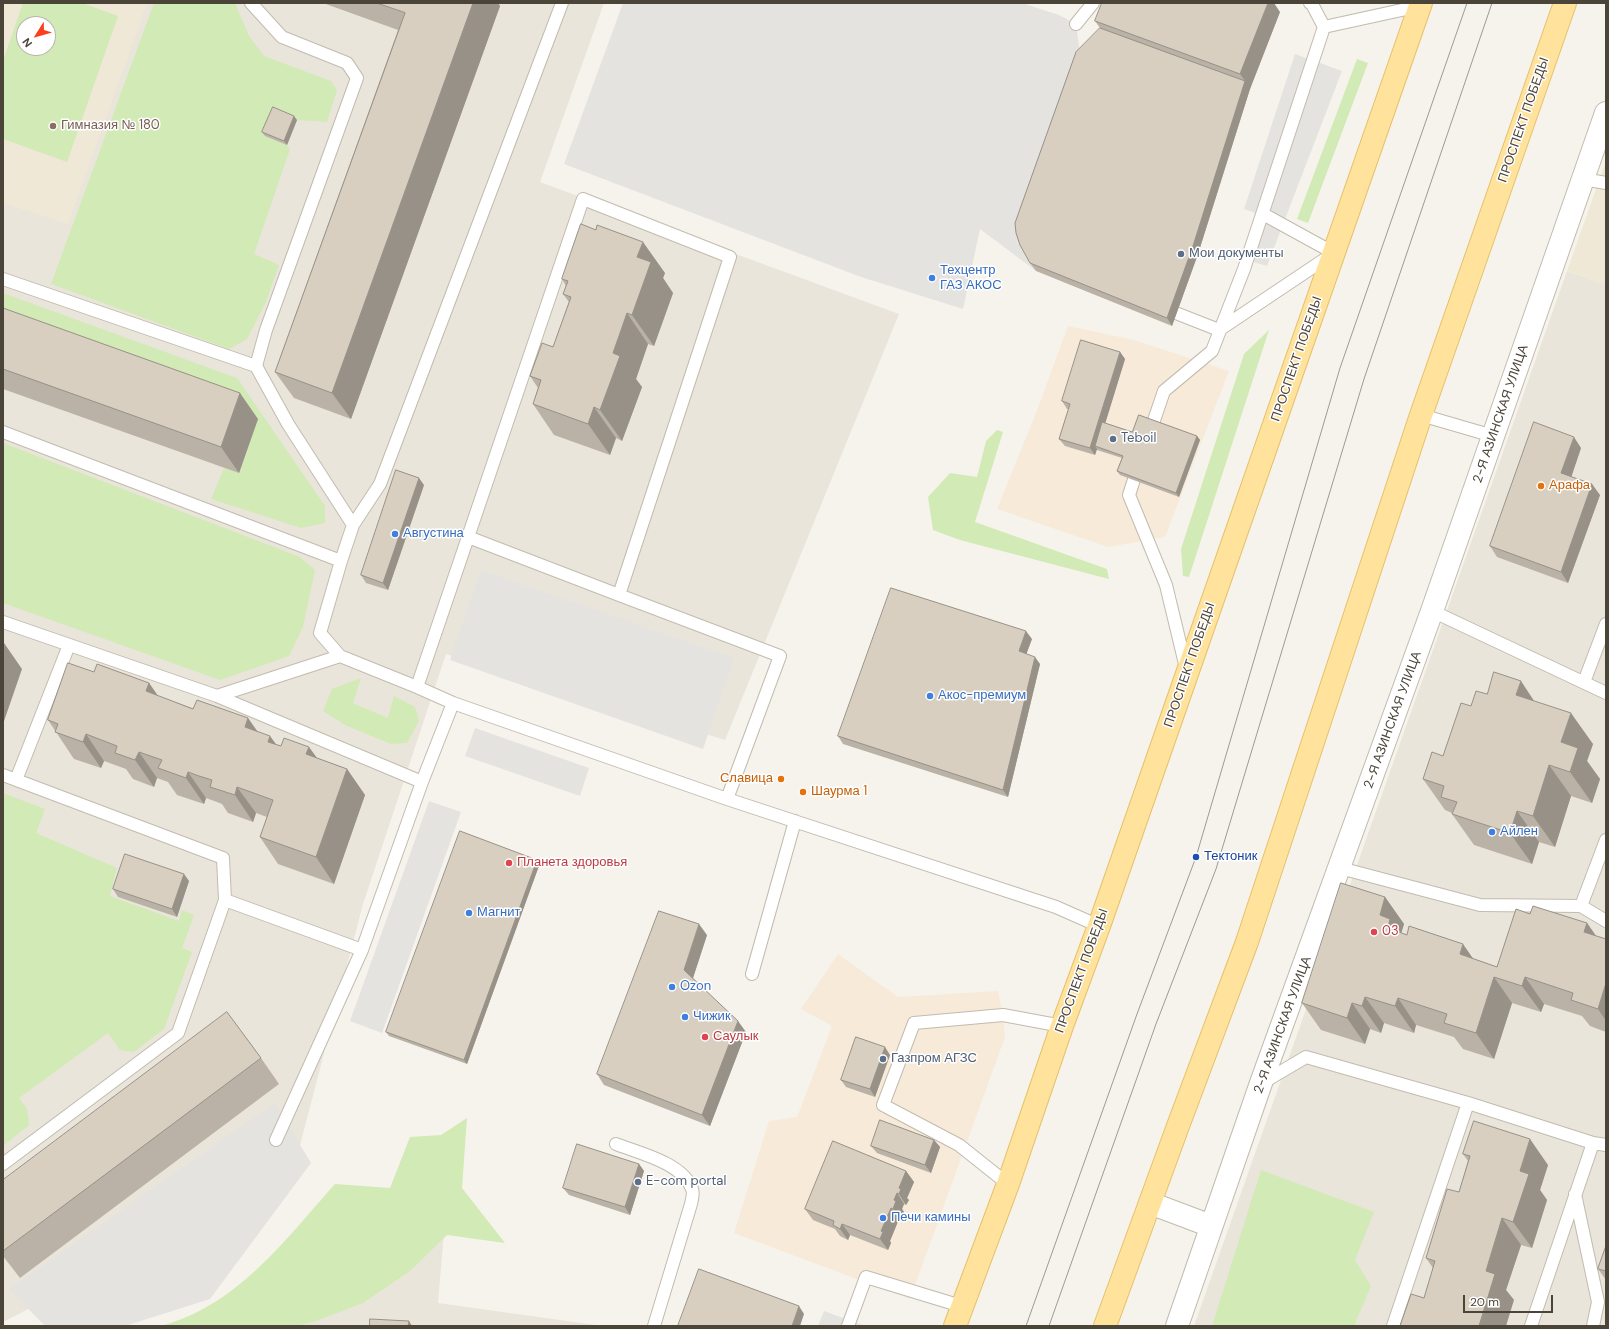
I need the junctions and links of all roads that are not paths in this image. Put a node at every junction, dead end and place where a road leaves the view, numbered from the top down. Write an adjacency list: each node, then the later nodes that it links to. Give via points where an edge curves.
1 (251, 3): 17 (lane, via 282,37 347,63 357,78 266,330)
2 (562, 3): 21 (lane, via 380,484)
3 (1093, 3): 7 (lane)
4 (1310, 3): 8 (lane)
5 (1565, 3): 18 (main road, ПРОСПЕКТ ПОБЕДЫ)
6 (1420, 5): 8 (lane); 13 (main road, ПРОСПЕКТ ПОБЕДЫ)
7 (1076, 24)
8 (1324, 27): 12 (lane)
9 (1606, 113): 10 (street, 2-Я АЗИНСКАЯ УЛИЦА)
10 (1583, 179): 11 (lane); 20 (street, 2-Я АЗИНСКАЯ УЛИЦА)
11 (1606, 183)
12 (1263, 214): 13 (lane); 16 (lane)
13 (1334, 253): 16 (lane); 30 (main road, ПРОСПЕКТ ПОБЕДЫ)
14 (3, 279): 17 (lane)
15 (1152, 304): 16 (lane)
16 (1219, 330): 30 (lane, via 1212,351 1164,391 1128,495 1166,585)
17 (256, 366): 21 (lane, via 288,424)
18 (1421, 415): 20 (lane); 59 (main road, ПРОСПЕКТ ПОБЕДЫ, via 1247,942)
19 (3, 432): 23 (lane)
20 (1493, 436): 25 (street, 2-Я АЗИНСКАЯ УЛИЦА)
21 (353, 525): 23 (lane)
22 (468, 538): 24 (lane); 24 (lane, via 583,199 730,257); 32 (lane)
23 (341, 561): 29 (lane, via 320,633)
24 (619, 595): 39 (lane, via 780,656)
25 (1432, 611): 31 (lane); 42 (street, 2-Я АЗИНСКАЯ УЛИЦА)
26 (3, 622): 28 (lane)
27 (1606, 624): 31 (lane)
28 (69, 645): 34 (lane); 37 (lane)
29 (340, 656): 32 (lane); 34 (lane)
30 (1187, 673): 46 (main road, ПРОСПЕКТ ПОБЕДЫ)
31 (1584, 682): 33 (lane)
32 (418, 687): 35 (lane)
33 (1606, 693)
34 (217, 696): 38 (lane)
35 (453, 703): 38 (lane); 39 (lane)
36 (3, 775): 37 (lane)
37 (16, 780): 43 (lane, via 223,858)
38 (422, 782): 47 (lane)
39 (727, 799): 40 (lane)
40 (795, 821): 46 (lane, via 1056,907); 48 (lane)
41 (1606, 840): 44 (lane)
42 (1340, 868): 44 (lane, via 1480,905); 50 (street, 2-Я АЗИНСКАЯ УЛИЦА)
43 (225, 900): 47 (lane); 56 (lane, via 178,1033)
44 (1581, 906): 45 (lane)
45 (1606, 921)
46 (1099, 926): 49 (main road, ПРОСПЕКТ ПОБЕДЫ)
47 (362, 950): 52 (lane)
48 (752, 974)
49 (1062, 1026): 57 (main road, ПРОСПЕКТ ПОБЕДЫ); 57 (lane, via 1003,1015 914,1023 883,1105 959,1145)
50 (1262, 1083): 51 (lane, via 1306,1057); 60 (street, 2-Я АЗИНСКАЯ УЛИЦА)
51 (1468, 1103): 53 (lane); 66 (lane)
52 (276, 1140)
53 (1593, 1143): 55 (lane); 58 (lane)
54 (616, 1144): 62 (lane, via 678,1170 693,1190)
55 (1606, 1146)
56 (3, 1164)
57 (1008, 1184): 61 (main road, ПРОСПЕКТ ПОБЕДЫ)
58 (1575, 1194): 67 (lane); 68 (lane, via 1598,1302)
59 (1150, 1203): 60 (street); 64 (main road, ПРОСПЕКТ ПОБЕДЫ)
60 (1211, 1226): 65 (street, 2-Я АЗИНСКАЯ УЛИЦА)
61 (958, 1316): 63 (lane, via 866,1277)
62 (654, 1326)
63 (848, 1326)
64 (1105, 1326)
65 (1177, 1326)
66 (1394, 1326)
67 (1531, 1326)
68 (1593, 1326)

